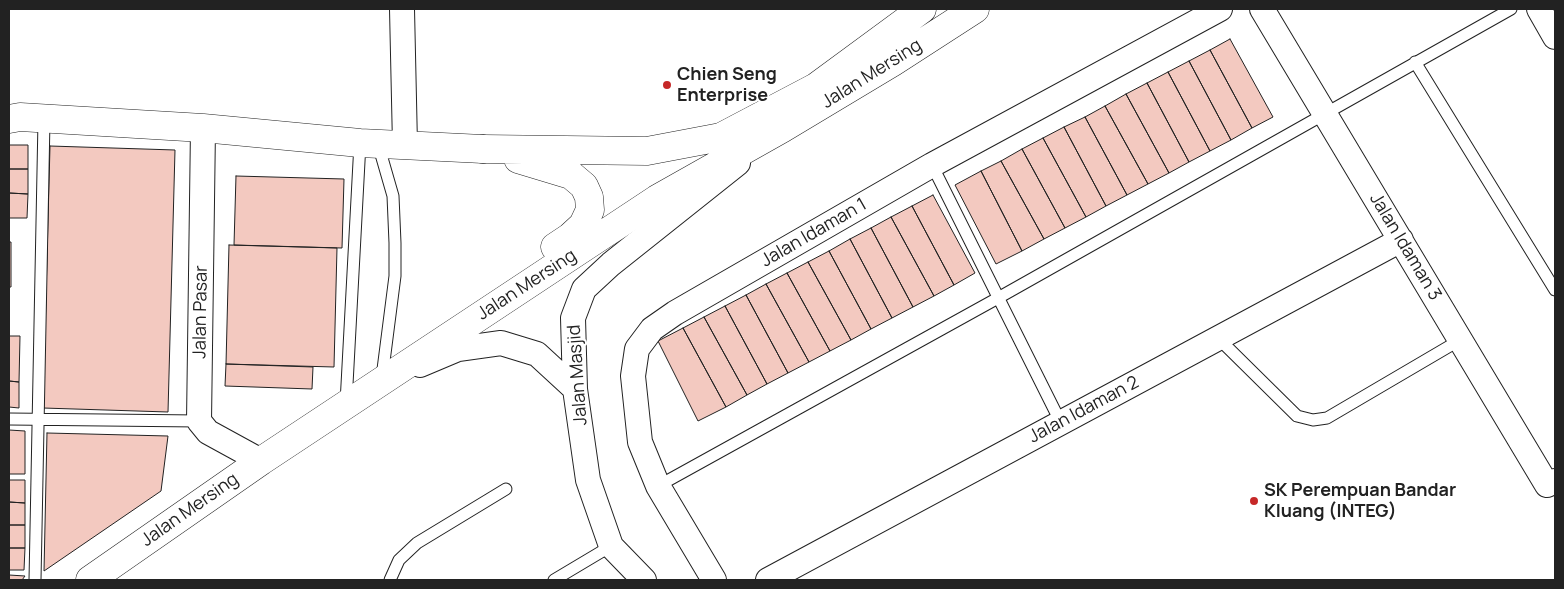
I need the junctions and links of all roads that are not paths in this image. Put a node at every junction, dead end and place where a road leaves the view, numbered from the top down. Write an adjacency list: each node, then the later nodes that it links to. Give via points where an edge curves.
1 (402, 9): 15 (street)
2 (922, 9): 16 (main road, via 816,87 722,137 648,151)
3 (976, 9): 13 (main road, Jalan Mersing)
4 (1220, 9): 17 (street, Jalan Idaman 1)
5 (1262, 9): 10 (street, Jalan Idaman 3)
6 (1511, 9): 9 (lane)
7 (1539, 9): 8 (street)
8 (1555, 37)
9 (1415, 62): 10 (lane); 19 (lane)
10 (1325, 114): 18 (street, Jalan Idaman 3); 20 (lane)
11 (20, 117): 12 (main road); 28 (lane)
12 (203, 128): 14 (main road); 29 (street, Jalan Pasar)
13 (783, 128): 23 (main road, Jalan Mersing, via 657,199); 25 (street, Jalan Masjid, via 584,289 573,318)
14 (369, 144): 15 (main road); 24 (lane, via 393,196 394,276); 26 (lane)
15 (405, 145): 16 (main road)
16 (483, 149): 23 (main road, via 571,175 584,186 590,210 583,225 570,236 440,326)
17 (932, 165): 20 (lane); 33 (street, Jalan Idaman 1, via 652,329 637,349 633,376 640,442)
18 (1401, 240): 21 (street, Jalan Idaman 2); 22 (street, Jalan Idaman 3)
19 (1555, 290)
20 (998, 298): 30 (lane); 33 (lane)
21 (1218, 338): 22 (lane, via 1296,416 1312,420 1327,418); 30 (street, Jalan Idaman 2)
22 (1460, 340): 32 (street, Jalan Idaman 3)
23 (416, 358): 24 (main road, Jalan Mersing)
24 (382, 381): 25 (street, via 458,349 501,343 537,354); 26 (main road, Jalan Mersing)
25 (575, 389): 35 (street, Jalan Masjid, via 588,480)
26 (346, 405): 31 (main road, Jalan Mersing)
27 (9, 419): 28 (lane)
28 (37, 419): 29 (lane); 37 (lane)
29 (199, 421): 31 (street, via 208,432)
30 (1061, 423): 44 (street, Jalan Idaman 2)
31 (261, 461): 36 (main road, Jalan Mersing)
32 (1551, 483)
33 (658, 486): 43 (street, Jalan Idaman 1)
34 (506, 489): 40 (lane, via 417,543 399,560)
35 (611, 546): 41 (lane); 42 (street, Jalan Masjid)
36 (121, 558): 38 (main road, Jalan Mersing); 39 (main road)
37 (35, 580)
38 (90, 580)
39 (101, 580)
40 (390, 580)
41 (554, 580)
42 (644, 580)
43 (714, 580)
44 (768, 580)

